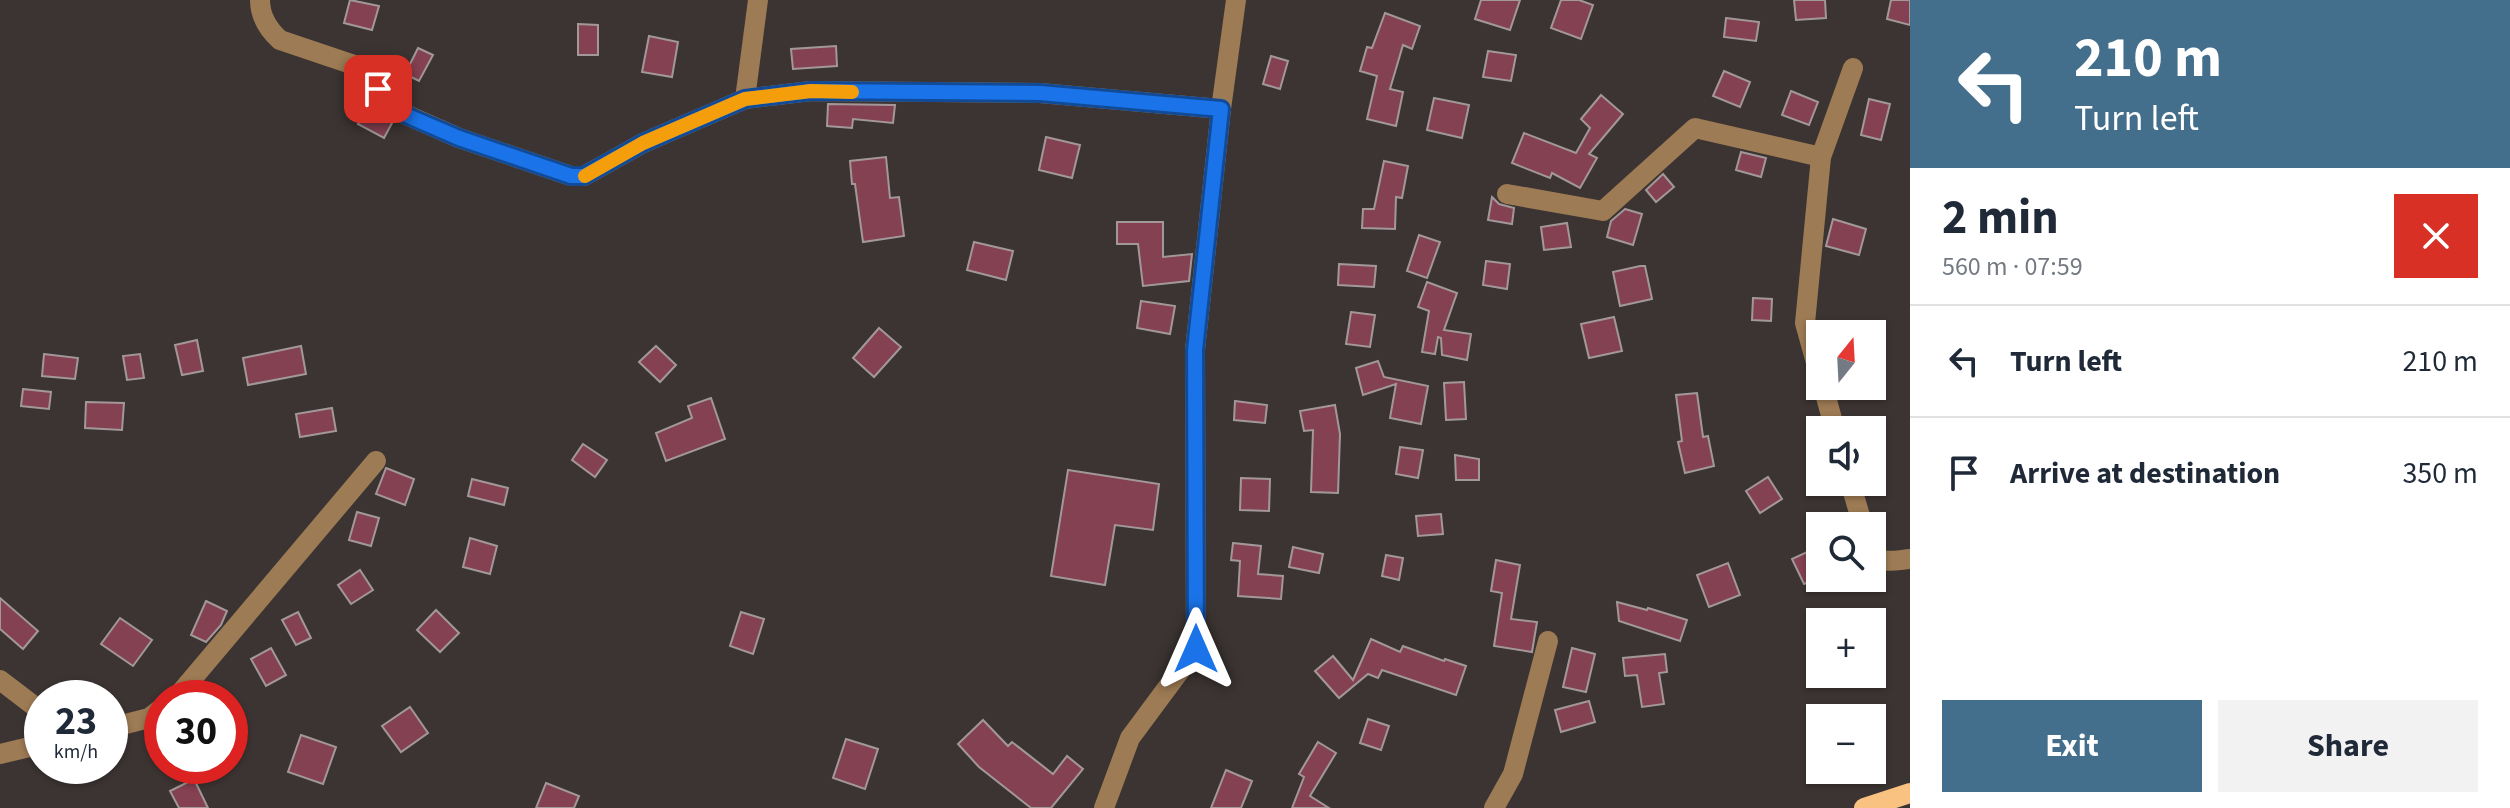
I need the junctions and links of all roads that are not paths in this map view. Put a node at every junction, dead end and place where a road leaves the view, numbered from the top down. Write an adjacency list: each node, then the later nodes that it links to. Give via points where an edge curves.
1 (260, 0): 5 (street, via 270,31 280,40 363,68 393,109 571,176 584,176 643,143)
2 (758, 0): 5 (street)
3 (1236, 0): 6 (street)
4 (1853, 68): 7 (street)
5 (745, 99): 6 (street, via 811,91 1040,93)
6 (1221, 109): 20 (street, via 1195,350 1196,649 1130,738)
7 (1821, 157): 8 (street, via 1695,128 1603,211); 9 (street)
8 (1507, 194)
9 (1806, 327)
10 (376, 461): 15 (street)
11 (1910, 559): 12 (street)
12 (1886, 561)
13 (1548, 641): 21 (street, via 1513,774)
14 (0, 680): 16 (street)
15 (191, 680)
16 (24, 698)
17 (24, 748): 18 (street)
18 (0, 754)
19 (1910, 793): 22 (main road)
20 (1104, 808)
21 (1494, 808)
22 (1864, 808)

